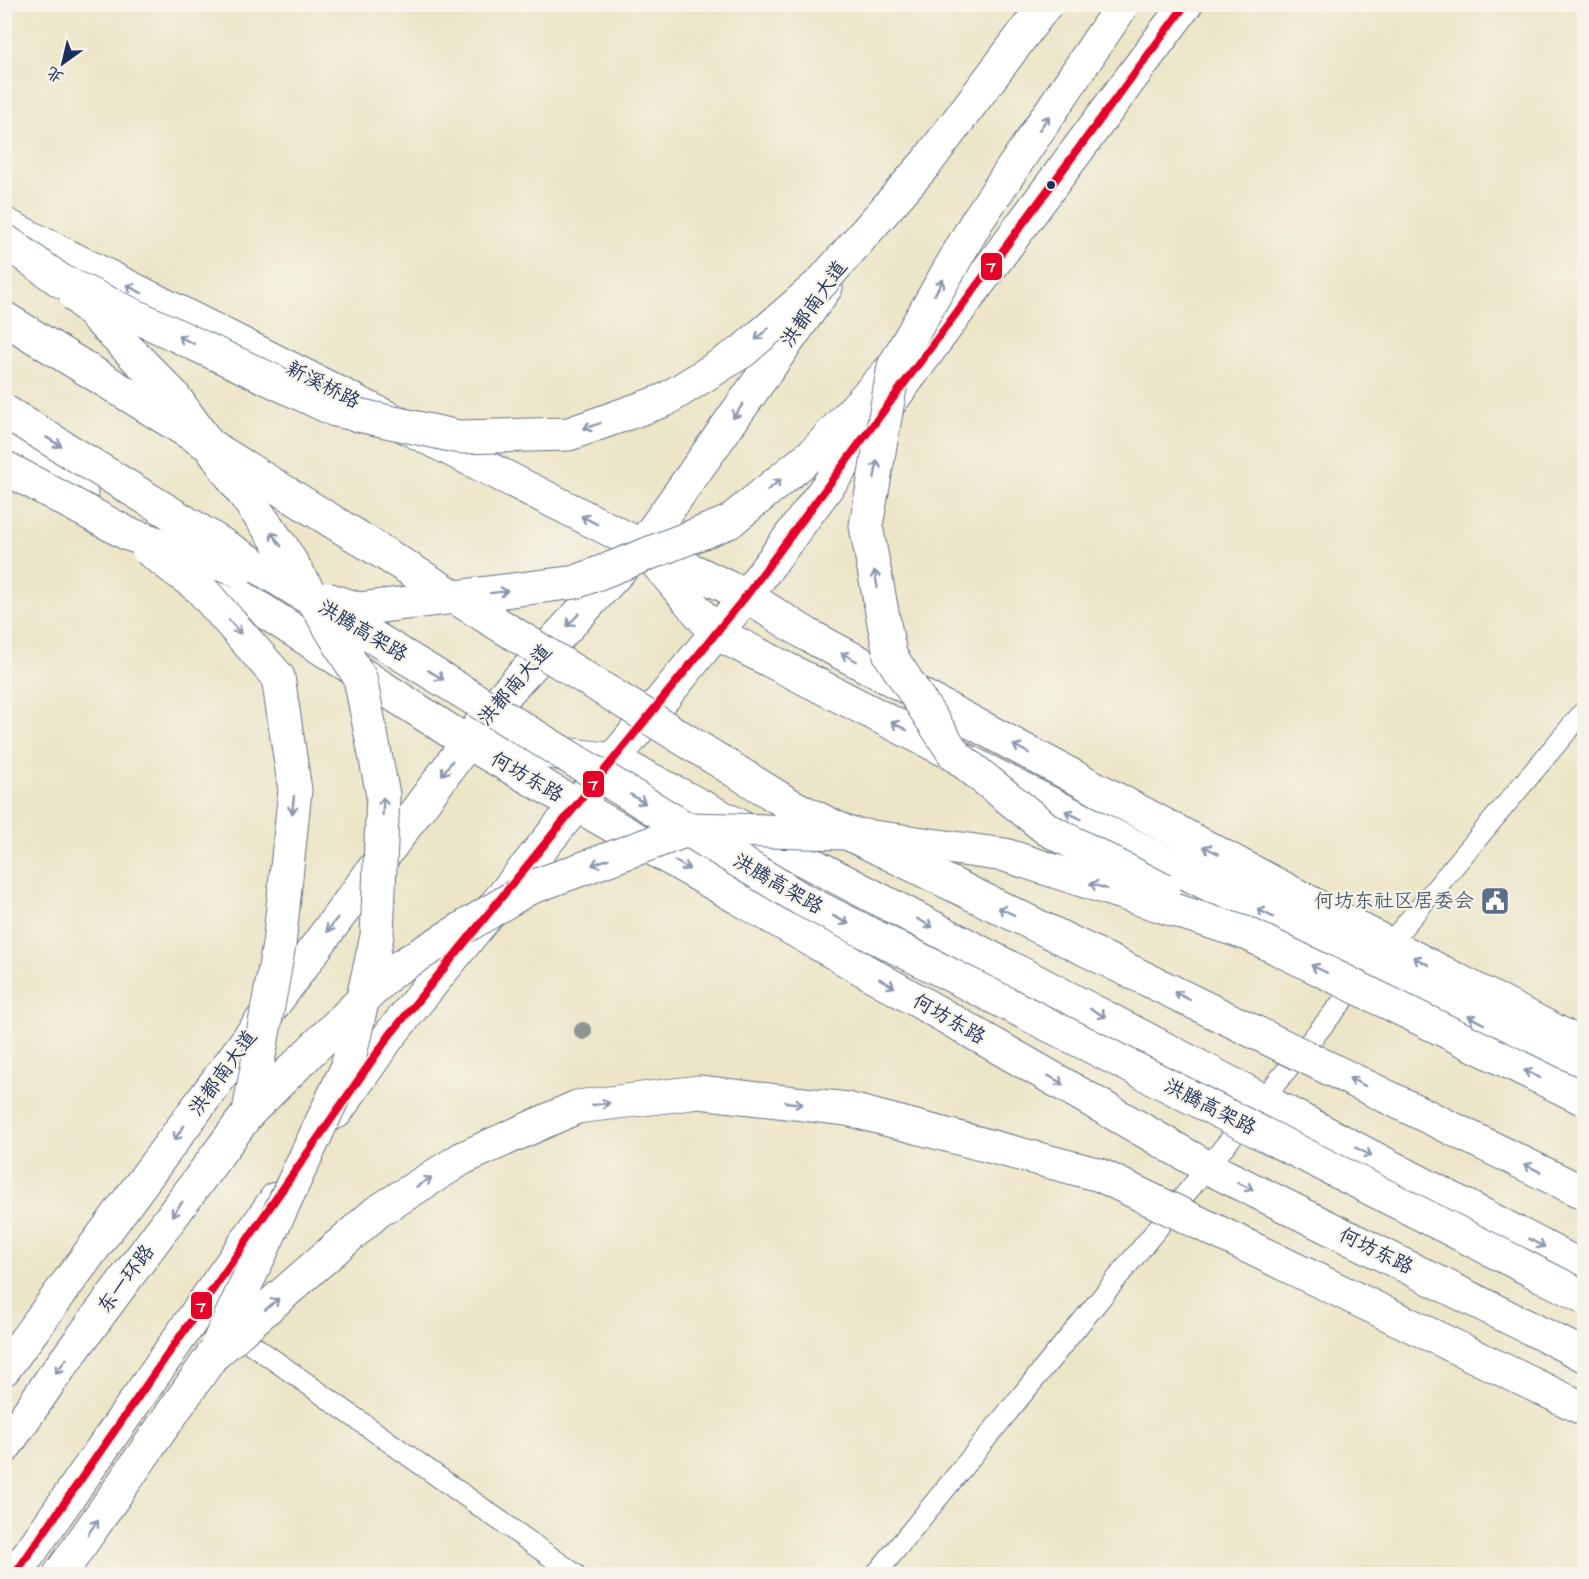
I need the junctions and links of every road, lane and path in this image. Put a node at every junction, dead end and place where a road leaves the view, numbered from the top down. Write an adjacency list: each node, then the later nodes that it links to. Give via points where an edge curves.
1 (1028, 4): 14 (main road, 洪都南大道, one-way to 14)
2 (1046, 4): 7 (main road, one-way to 7, bridge, via 927,162 821,283 743,351 665,400 569,434 459,437 336,410)
3 (1123, 4): 9 (main road, one-way to 3, bridge, via 978,221)
4 (1186, 4): 15 (main road)
5 (4, 224): 14 (main road, 新溪桥路, one-way to 5)
6 (4, 240): 7 (main road, bridge)
7 (61, 281): 34 (main road, one-way to 7, bridge, via 347,1068 377,936 383,795 360,678 282,547 173,395)
8 (4, 318): 29 (main road, one-way to 8, bridge, via 792,806)
9 (894, 366): 13 (main road, one-way to 9, bridge, via 358,609 576,582 729,522 815,452); 21 (main road, one-way to 9, bridge, via 1047,829 956,755 890,655 866,526)
10 (4, 411): 31 (main road, 洪腾高架路, one-way to 31, bridge, via 801,899)
11 (4, 445): 18 (main road)
12 (4, 467): 13 (main road, bridge)
13 (128, 534): 27 (main road, one-way to 27, bridge, via 200,588 278,676 295,790 279,945)
14 (642, 546): 15 (main road); 16 (main road); 18 (main road, 洪都南大道, one-way to 18, via 495,705)
15 (746, 596): 16 (main road); 22 (main road, one-way to 15, via 808,635)
16 (716, 633): 19 (main road); 22 (main road, one-way to 16)
17 (1584, 711): 22 (lane)
18 (467, 742): 19 (main road, 何坊东路); 20 (main road, 何坊东路); 35 (main road, 洪都南大道, one-way to 35)
19 (613, 760): 20 (main road); 25 (main road, 何坊东路, one-way to 25)
20 (577, 805): 28 (main road, 何坊东路, one-way to 28); 32 (main road, via 389,1036)
21 (1248, 934): 26 (main road, one-way to 21, bridge); 27 (main road, 东一环路, one-way to 27, bridge, via 1005,855 844,833 690,829 527,889 392,972)
22 (1379, 956): 23 (main road, one-way to 22); 24 (main road, one-way to 22); 25 (lane)
23 (1584, 1046)
24 (1584, 1076)
25 (1263, 1099): 28 (lane); 30 (main road, 何坊东路, one-way to 30)
26 (1584, 1100)
27 (249, 1112): 37 (main road, 东一环路, one-way to 37)
28 (1207, 1167): 33 (main road, 何坊东路, one-way to 33); 41 (lane)
29 (1584, 1193)
30 (1584, 1268)
31 (1584, 1297)
32 (200, 1308): 38 (main road); 40 (lane)
33 (1584, 1355)
34 (212, 1356): 36 (main road, one-way to 36, bridge, via 377,1212 463,1158 576,1107 699,1092 848,1109 1100,1175); 39 (main road, one-way to 34)
35 (4, 1369)
36 (1584, 1408)
37 (4, 1448)
38 (15, 1575)
39 (60, 1575)
40 (575, 1575)
41 (876, 1575)

